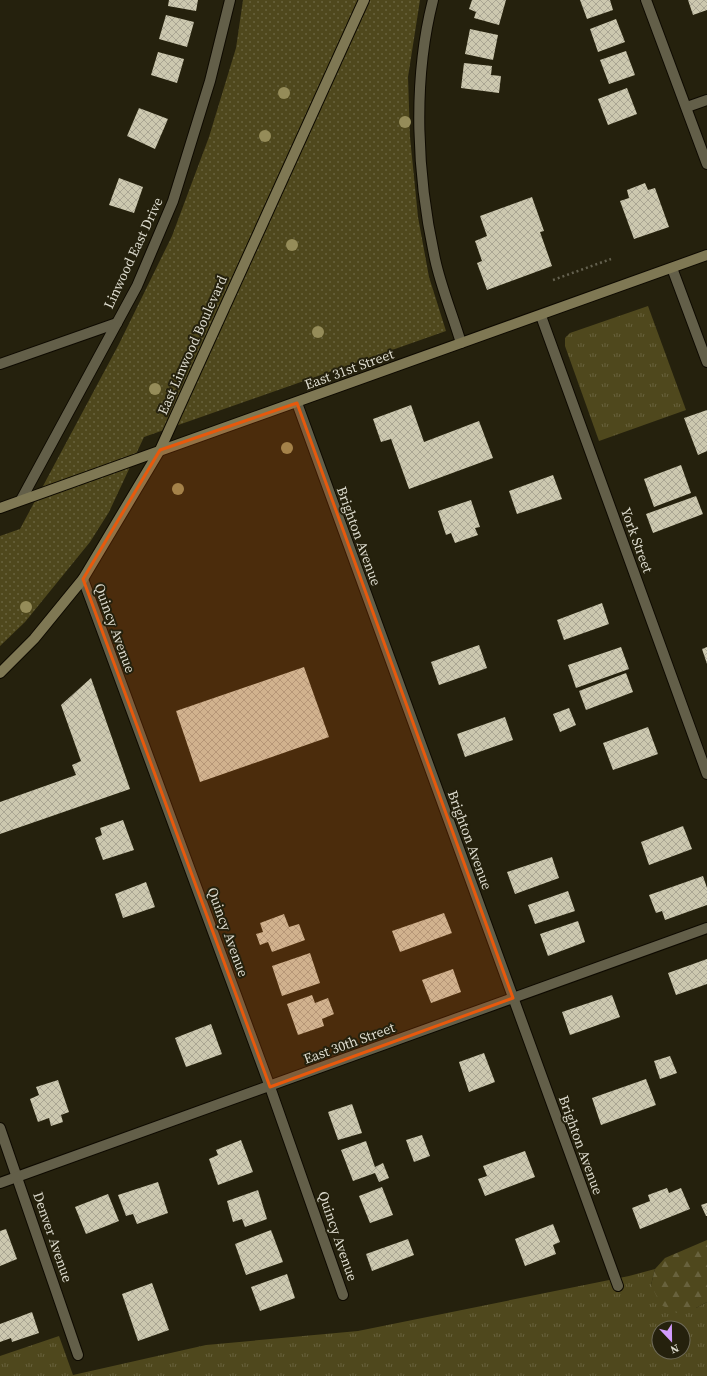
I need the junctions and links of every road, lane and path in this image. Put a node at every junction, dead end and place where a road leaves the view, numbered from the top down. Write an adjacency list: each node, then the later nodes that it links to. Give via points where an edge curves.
1 (230, 0): 13 (street, Linwood East Drive, via 210,81 173,201 137,286)
2 (364, 0): 18 (main road, East Linwood Boulevard)
3 (433, 0): 14 (street, via 427,21 419,104 422,178 435,260)
4 (646, 0): 6 (street)
5 (707, 100): 6 (street)
6 (687, 107): 7 (street)
7 (707, 164)
8 (707, 256): 10 (main road, East 31st Street)
9 (611, 259): 11 (path)
10 (672, 268): 12 (main road, East 31st Street); 15 (street)
11 (553, 280)
12 (541, 316): 14 (main road, East 31st Street); 23 (street, York Street)
13 (116, 323): 16 (street); 19 (street, Linwood East Drive)
14 (461, 343): 17 (main road, East 31st Street)
15 (707, 362)
16 (0, 364)
17 (296, 403): 18 (main road, East 31st Street); 25 (street, Brighton Avenue)
18 (160, 450): 19 (main road, East 31st Street); 21 (main road, East Linwood Boulevard)
19 (21, 500): 20 (main road, East 31st Street)
20 (0, 508)
21 (82, 579): 22 (main road, East Linwood Boulevard, via 34,639); 26 (street, Quincy Avenue)
22 (0, 673)
23 (707, 774)
24 (707, 928): 25 (street, East 30th Street)
25 (513, 998): 26 (street, East 30th Street); 30 (street, Brighton Avenue)
26 (270, 1087): 28 (street, East 30th Street); 31 (street, Quincy Avenue)
27 (0, 1128): 28 (street, Denver Avenue)
28 (17, 1177): 29 (street, East 30th Street); 32 (street, Denver Avenue)
29 (0, 1183)
30 (618, 1286)
31 (343, 1295)
32 (78, 1355)

